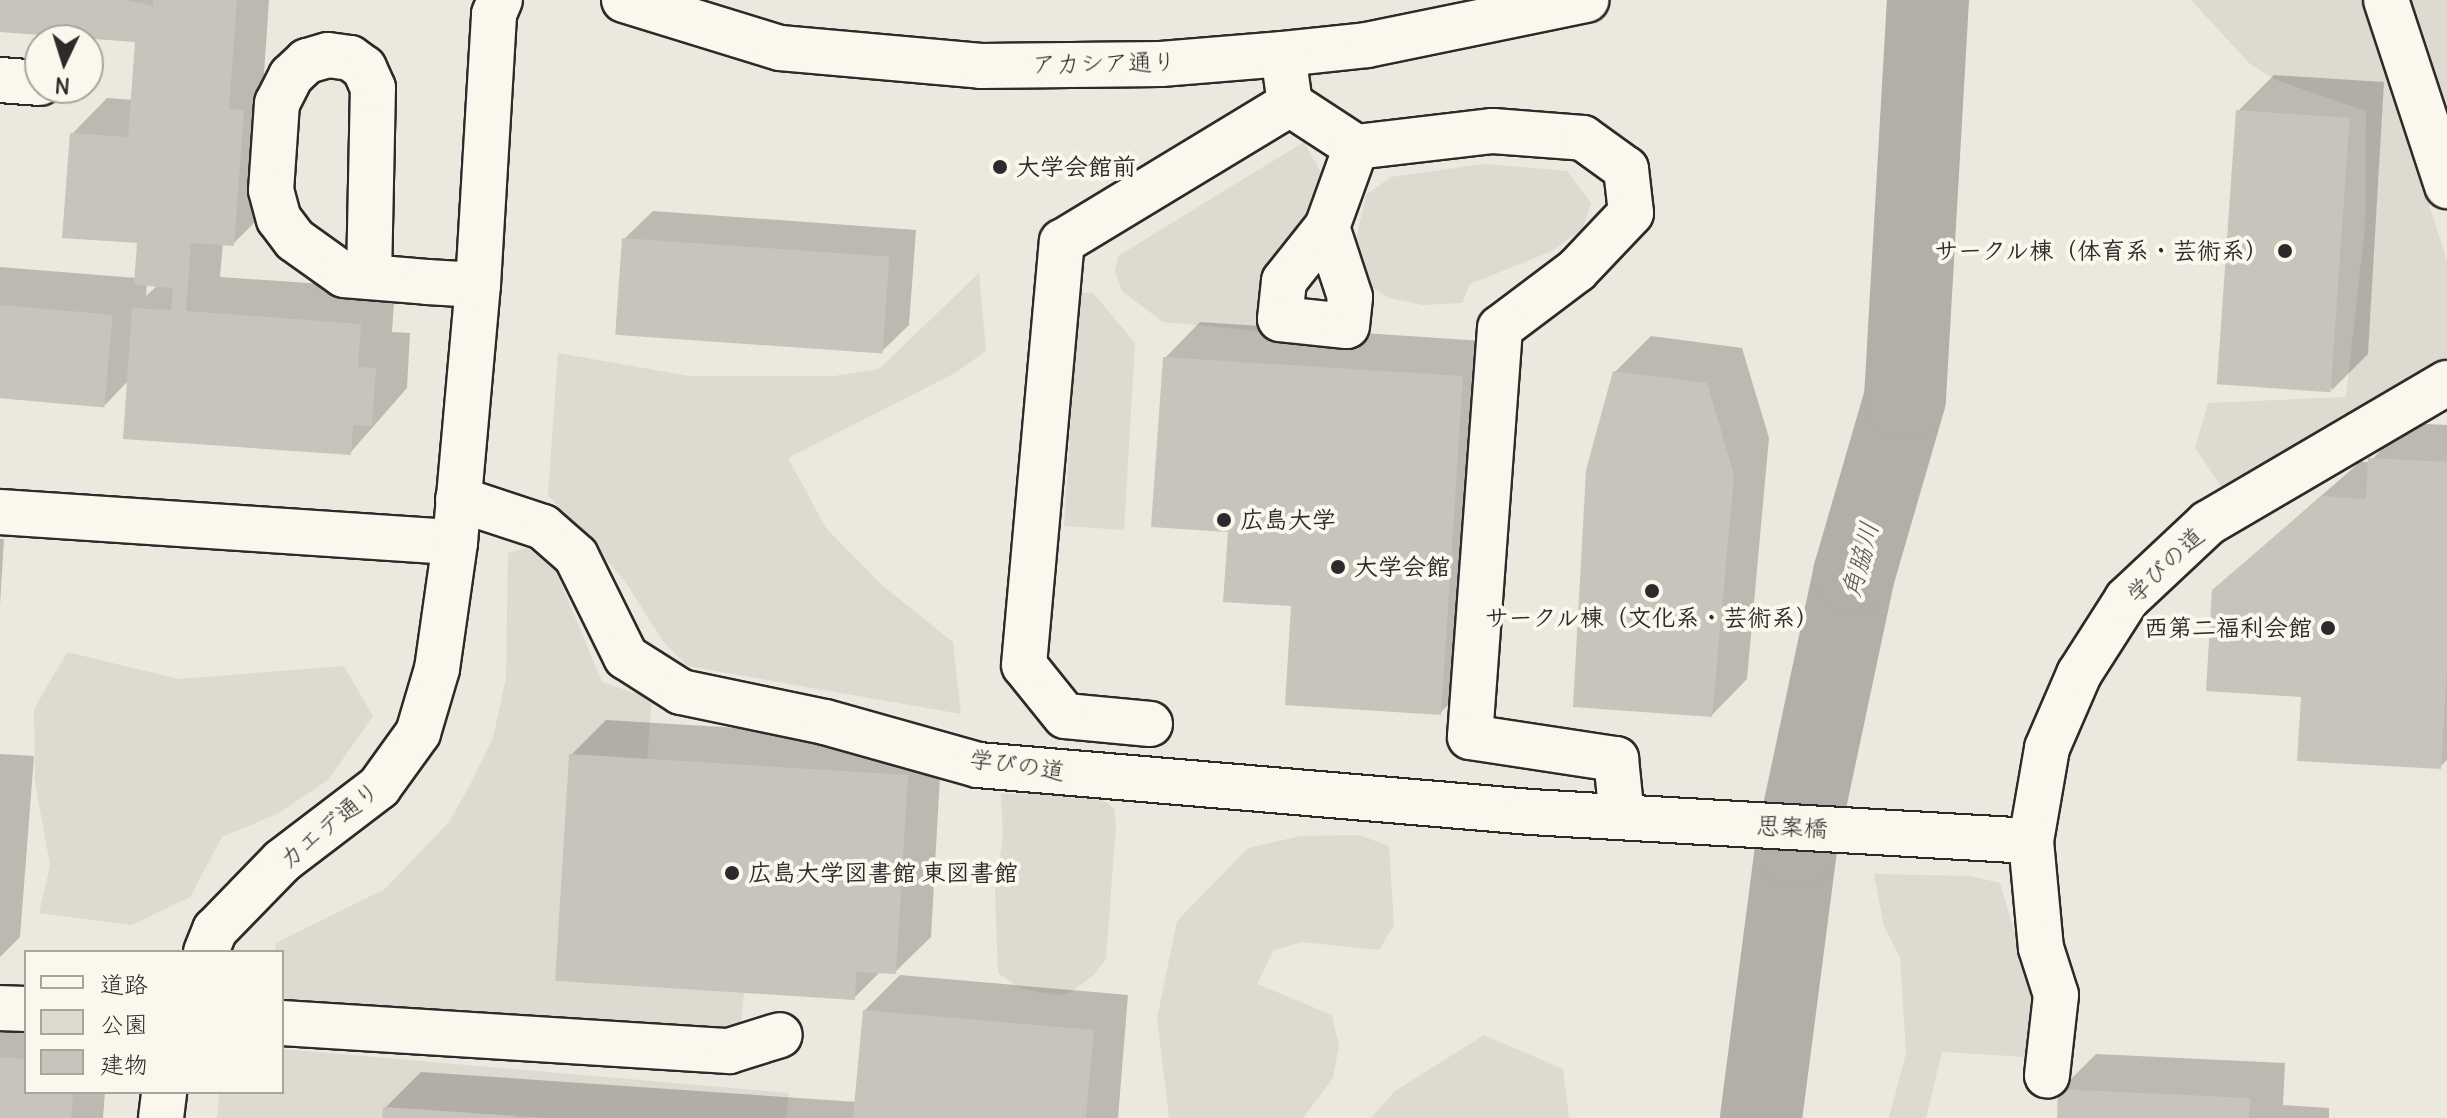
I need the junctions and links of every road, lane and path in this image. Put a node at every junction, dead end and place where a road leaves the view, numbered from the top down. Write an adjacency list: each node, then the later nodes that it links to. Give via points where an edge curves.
1 (500, 0): 13 (street, カエデ通り, via 494,14)
2 (624, 0): 5 (street, アカシア通り, via 780,48 966,65 1161,64)
3 (1586, 0): 5 (street, アカシア通り, via 1367,45)
4 (2386, 0): 10 (street)
5 (1283, 54): 8 (street)
6 (0, 80): 7 (street)
7 (24, 82)
8 (1290, 104): 9 (street); 18 (street, via 1062,242 1024,665 1065,716)
9 (1356, 147): 11 (street); 19 (street, via 1493,131 1583,138 1626,169 1631,213 1577,270 1500,328 1470,737 1616,759)
10 (2447, 186)
11 (1327, 227)
12 (369, 277): 12 (street, via 344,275 295,240 279,219 271,190 277,103 291,76 307,61 328,55 350,58 364,68 373,88); 13 (street)
13 (478, 285): 15 (street, カエデ通り)
14 (2447, 383): 20 (street, 学びの道, via 2208,523 2127,599 2079,674 2047,748)
15 (458, 499): 17 (street, カエデ通り); 19 (street, 学びの道, via 543,527 576,556 626,657 681,692 825,722 978,765)
16 (0, 512): 17 (street)
17 (455, 542): 21 (street, カエデ通り, via 437,669 418,733 379,787 282,861 215,930)
18 (1150, 724)
19 (1622, 817): 20 (street, 思案橋)
20 (2031, 841): 26 (street, 学びの道, via 2041,948 2056,995)
21 (207, 950)
22 (0, 1008): 23 (street)
23 (24, 1009)
24 (284, 1023): 25 (street, via 729,1051)
25 (780, 1035)
26 (2047, 1075)
27 (164, 1094): 28 (street)
28 (161, 1118)

